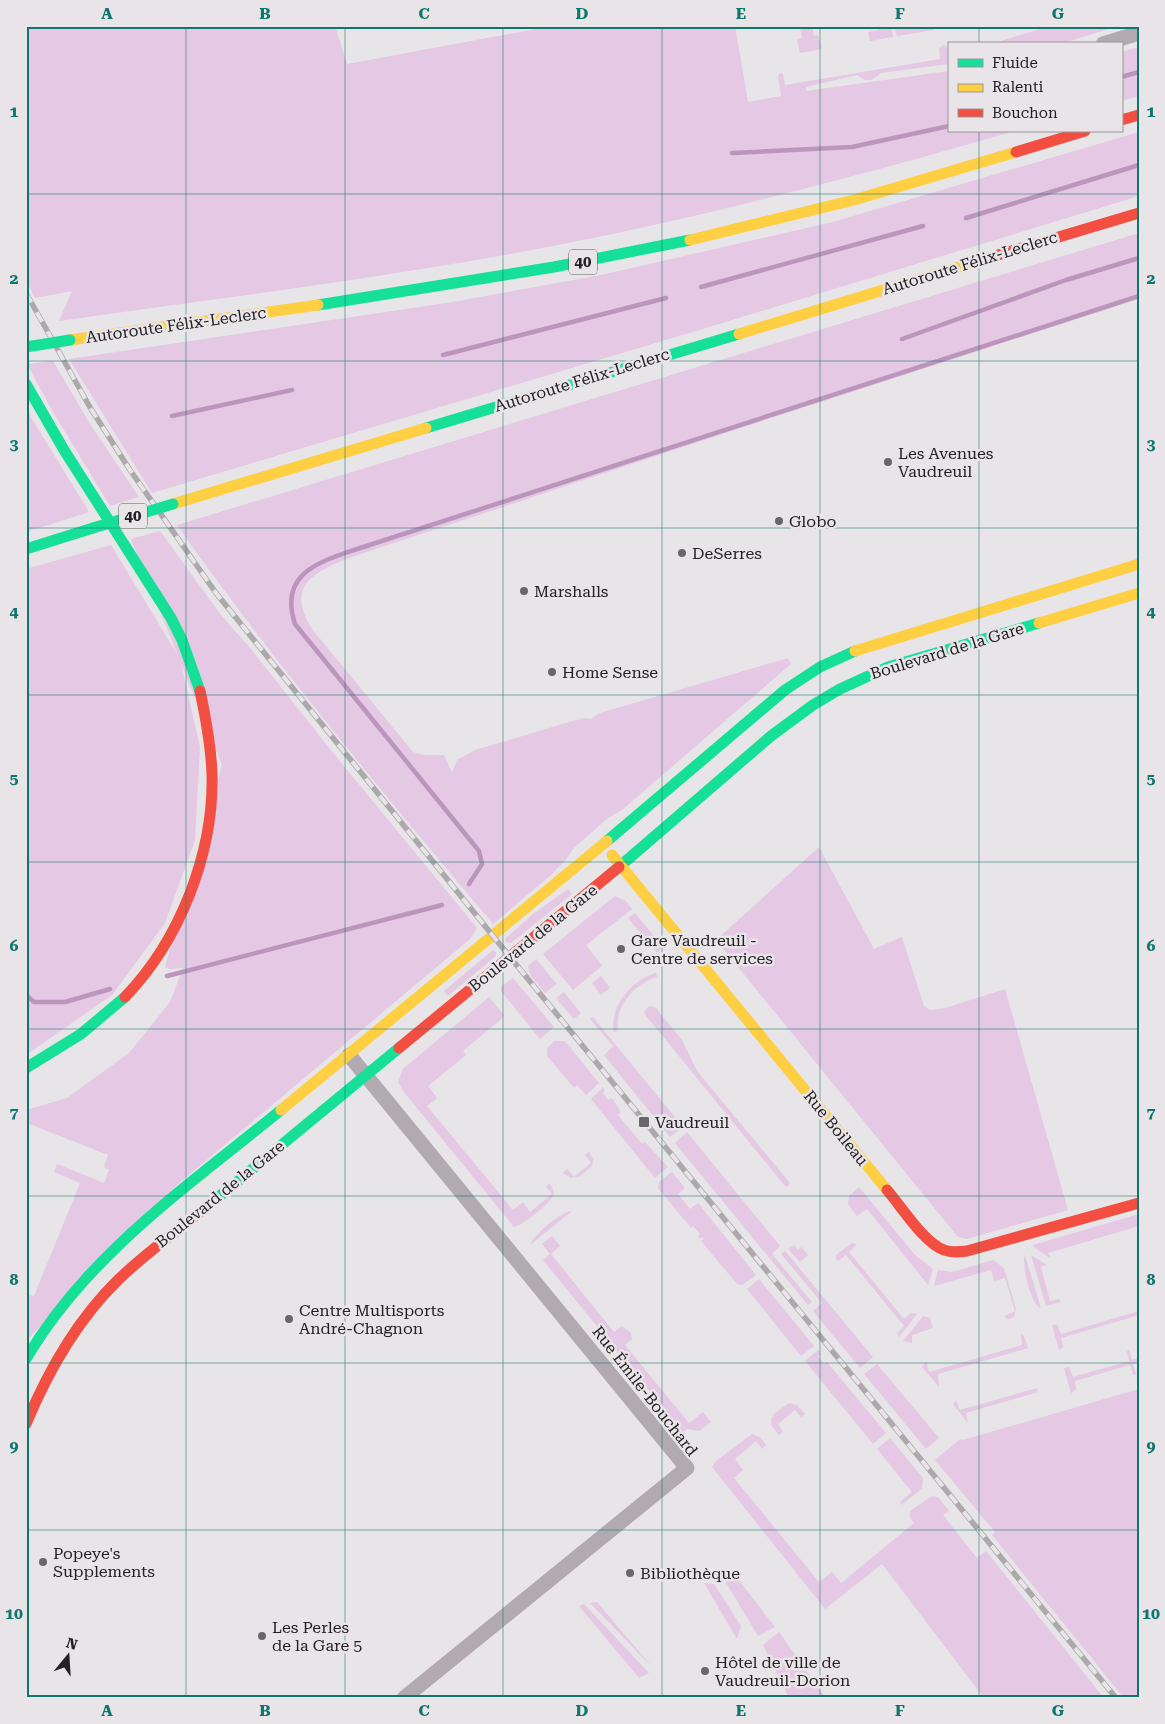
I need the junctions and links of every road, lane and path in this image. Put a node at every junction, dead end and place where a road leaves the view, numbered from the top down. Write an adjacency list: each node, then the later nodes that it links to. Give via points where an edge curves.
1 (1139, 33): 2 (street)
2 (1110, 42)
3 (1139, 115): 4 (main road)
4 (1122, 120)
5 (1082, 132): 7 (main road, Autoroute Félix-Leclerc / 40, bridge, via 798,215 614,256 420,290)
6 (1139, 213): 9 (main road, Autoroute Félix-Leclerc / 40, bridge)
7 (26, 347)
8 (26, 384): 15 (main road, via 182,640 199,683 205,709 210,735 212,785 206,835 193,883 159,952 130,990 104,1015 67,1045)
9 (26, 549)
10 (1139, 564): 12 (main road, Boulevard de la Gare, via 889,639 833,660 776,696)
11 (1139, 593): 13 (main road, Boulevard de la Gare, via 906,661 840,689 781,728)
12 (603, 845): 13 (main road, Rue Boileau); 14 (main road, Boulevard de la Gare)
13 (621, 866): 16 (main road, Boulevard de la Gare); 17 (main road, Rue Boileau, via 918,1228 940,1250 952,1253 967,1251)
14 (348, 1055): 16 (street, Rue Émile-Bouchard); 18 (main road, Boulevard de la Gare, via 112,1249 63,1302)
15 (26, 1068)
16 (365, 1075): 19 (main road, Boulevard de la Gare, via 119,1279 61,1352); 20 (street, Rue Émile-Bouchard, via 687,1468)
17 (1139, 1203)
18 (26, 1359)
19 (26, 1424)
20 (404, 1698)

